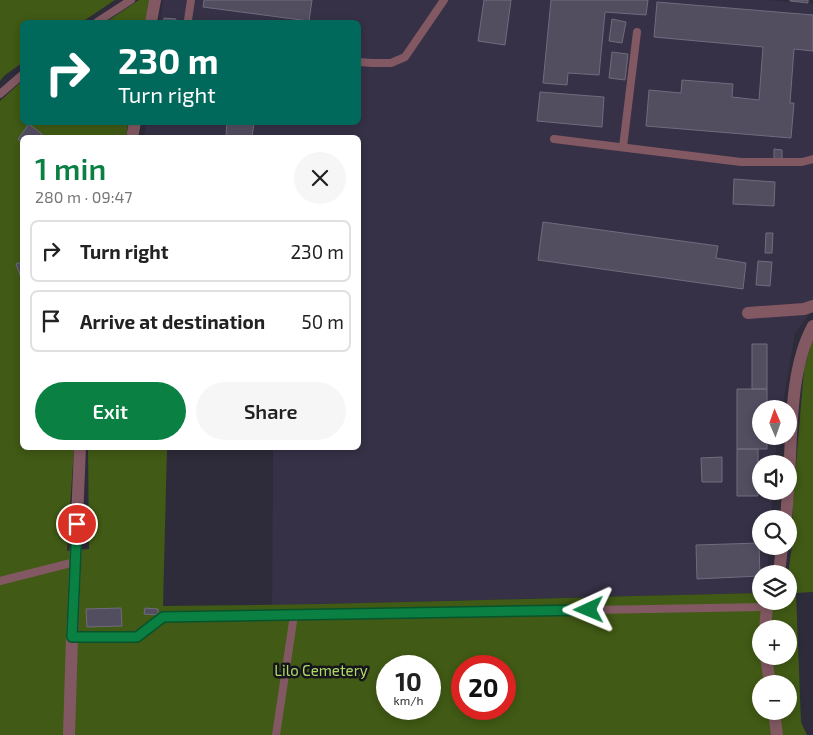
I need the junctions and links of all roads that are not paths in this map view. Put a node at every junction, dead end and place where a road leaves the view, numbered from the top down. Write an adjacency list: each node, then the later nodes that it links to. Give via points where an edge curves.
1 (131, 0): 5 (lane)
2 (154, 0): 6 (street)
3 (191, 0): 7 (lane)
4 (444, 0): 9 (lane, via 405,57 391,63)
5 (100, 20)
6 (151, 20)
7 (188, 20)
8 (637, 32): 13 (lane)
9 (361, 62)
10 (20, 77): 11 (lane)
11 (0, 94)
12 (554, 139): 13 (lane)
13 (623, 147): 14 (lane, via 741,162 802,162)
14 (813, 159)
15 (813, 306): 16 (street)
16 (748, 313)
17 (813, 326): 19 (street, via 806,339 794,388)
18 (80, 450): 20 (street)
19 (790, 455)
20 (75, 562): 21 (lane); 24 (street)
21 (0, 581)
22 (752, 604): 23 (lane)
23 (294, 615): 24 (lane, via 163,617 137,637); 27 (lane)
24 (72, 637): 26 (street)
25 (775, 720): 28 (street)
26 (69, 735)
27 (276, 735)
28 (777, 735)

